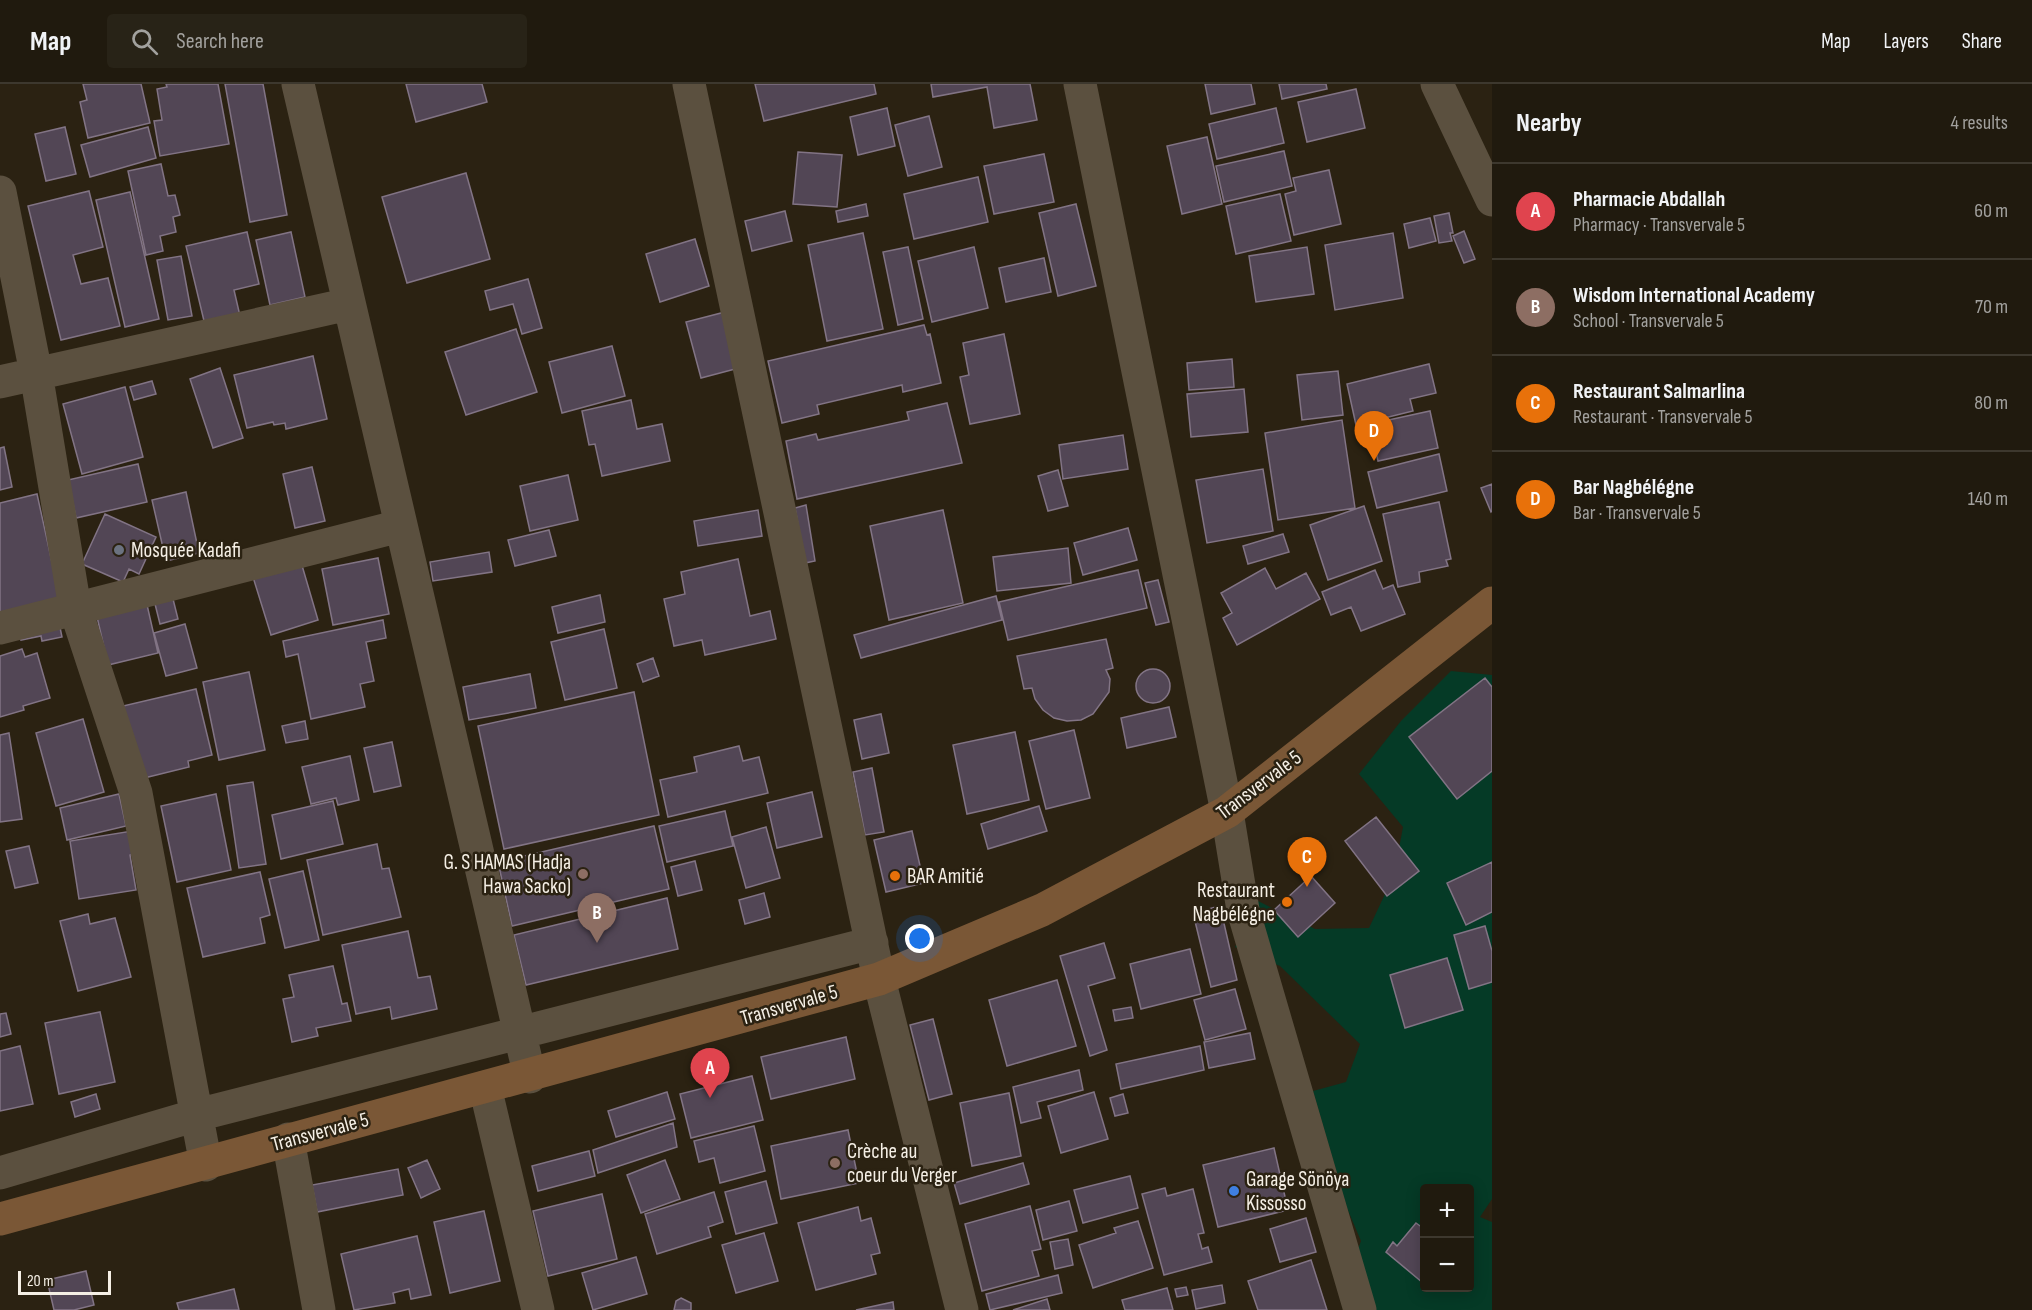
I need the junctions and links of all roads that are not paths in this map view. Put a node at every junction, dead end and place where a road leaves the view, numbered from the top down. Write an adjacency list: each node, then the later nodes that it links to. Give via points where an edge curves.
1 (298, 84): 7 (street)
2 (689, 84): 15 (street)
3 (1080, 84): 14 (street)
4 (1437, 84): 6 (street)
5 (0, 192): 8 (street)
6 (1492, 200)
7 (349, 304): 8 (street); 10 (street)
8 (36, 373): 9 (street); 12 (street)
9 (0, 382)
10 (400, 526): 12 (street); 17 (street)
11 (1492, 603): 14 (main road, Transvervale 5)
12 (75, 608): 13 (street); 20 (street, via 136,793)
13 (0, 628)
14 (1227, 812): 16 (main road, Transvervale 5, via 1042,910); 28 (street, via 1243,910)
15 (872, 943): 16 (street); 17 (street)
16 (879, 980): 18 (main road, Transvervale 5); 27 (street)
17 (519, 1031): 18 (street); 20 (street)
18 (530, 1077): 19 (main road, Transvervale 5)
19 (485, 1087): 21 (main road, Transvervale 5); 26 (street)
20 (197, 1116): 22 (street); 23 (street)
21 (288, 1139): 22 (main road, Transvervale 5); 25 (street)
22 (206, 1165): 24 (main road, Transvervale 5)
23 (0, 1173)
24 (0, 1219)
25 (319, 1310)
26 (538, 1310)
27 (962, 1310)
28 (1360, 1310)

